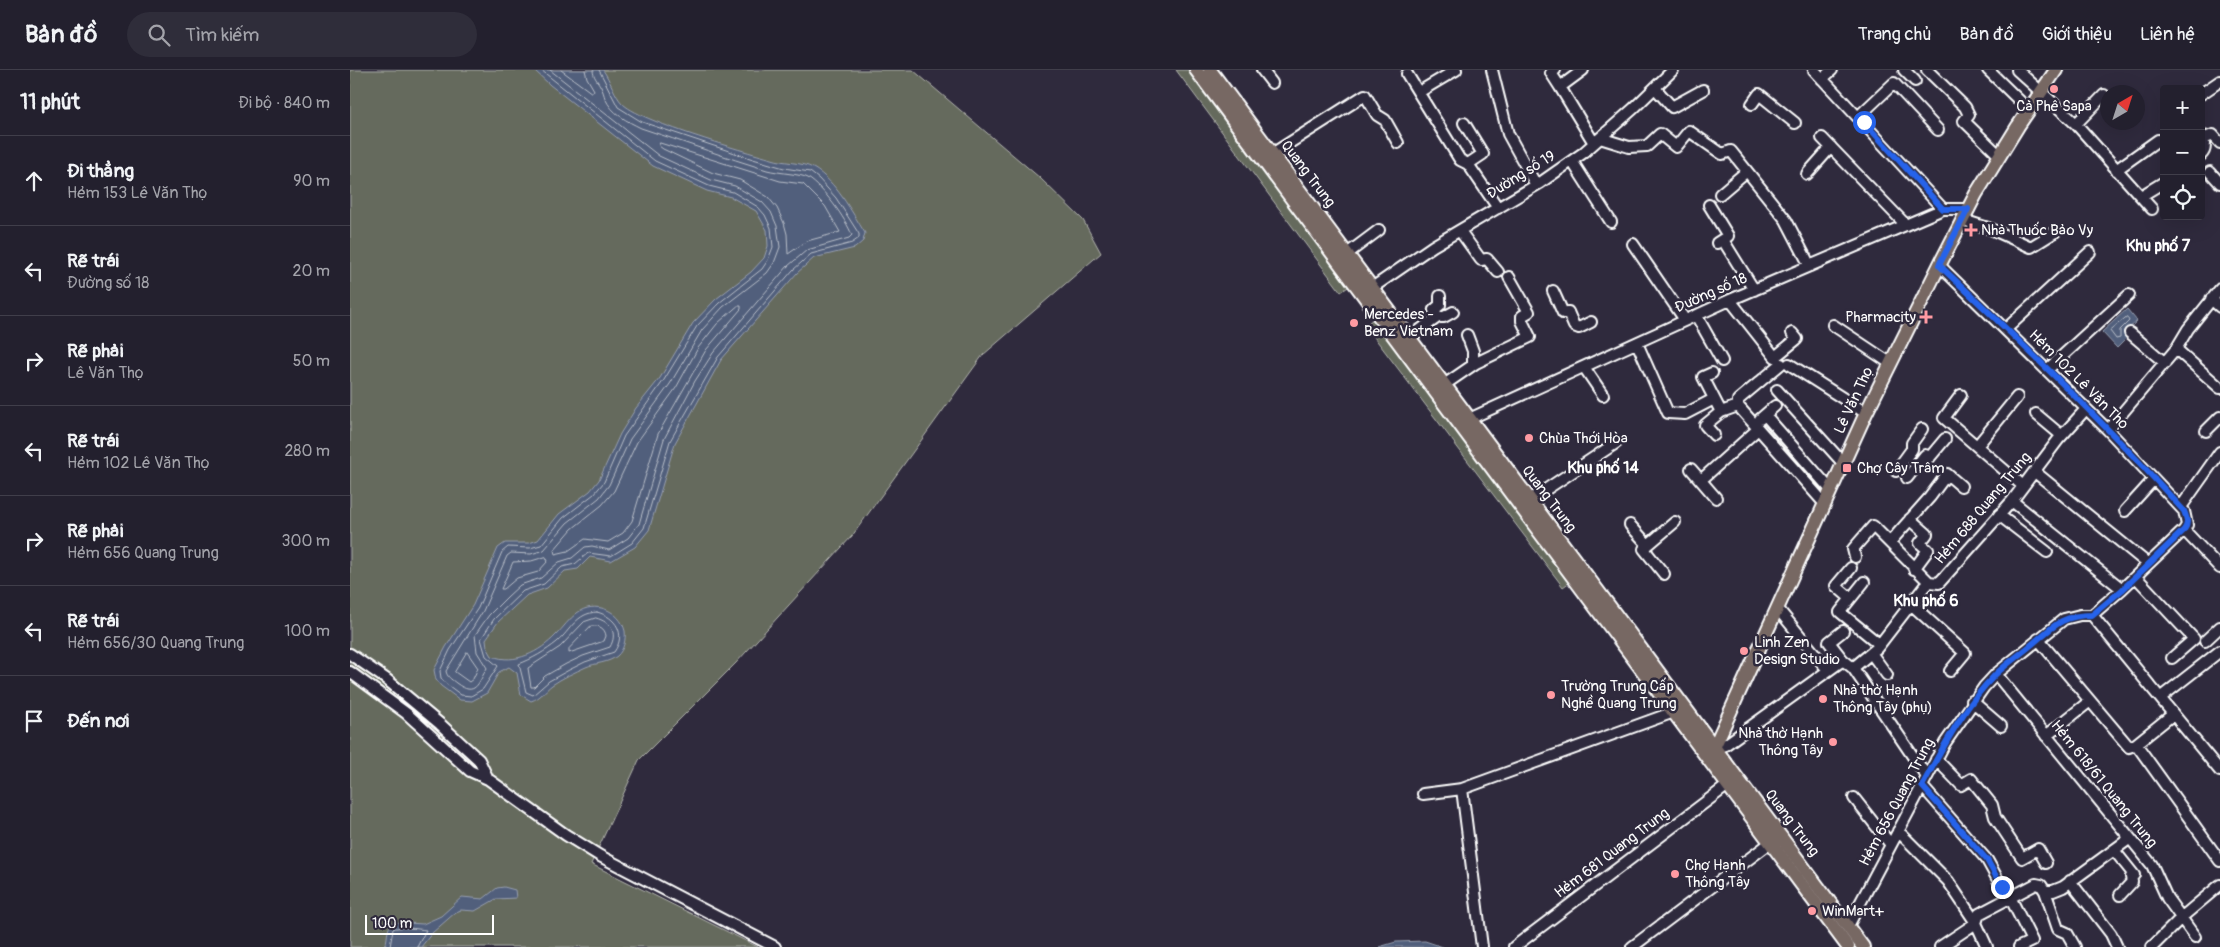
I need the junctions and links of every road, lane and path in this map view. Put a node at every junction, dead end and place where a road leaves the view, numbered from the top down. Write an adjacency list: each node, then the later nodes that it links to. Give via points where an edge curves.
1 (1196, 70): 74 (main road, Quang Trung)
2 (1210, 70): 42 (main road, Quang Trung)
3 (1262, 70): 20 (street)
4 (1456, 70): 25 (street)
5 (1492, 70): 52 (street, via 1508,134)
6 (1555, 70): 21 (street, via 1552,73)
7 (1583, 70): 21 (street)
8 (1673, 70): 22 (street, Đường số 19)
9 (1814, 70): 17 (street)
10 (1832, 70): 17 (street)
11 (1904, 70): 18 (street)
12 (1927, 70): 43 (street, via 1965,107 1969,115 1964,121)
13 (1988, 70): 29 (street)
14 (2017, 70): 26 (street)
15 (2056, 70): 26 (main road, Lê Văn Thọ)
16 (1407, 74): 25 (street)
17 (1822, 79): 30 (street)
18 (1915, 81)
19 (2220, 81): 24 (street)
20 (1272, 84)
21 (1560, 87): 38 (street)
22 (1655, 88): 23 (street, via 1672,107); 38 (street, Đường số 19)
23 (1703, 90)
24 (2205, 91)
25 (1418, 92): 45 (street, via 1460,160)
26 (2041, 92): 29 (main road, Lê Văn Thọ); 33 (street)
27 (2100, 99): 33 (street)
28 (1752, 104): 32 (street, via 1759,94)
29 (2029, 110): 43 (main road, Lê Văn Thọ)
30 (1858, 117): 34 (street, via 1894,83); 57 (street)
31 (1464, 123): 45 (street, via 1483,154)
32 (1795, 123)
33 (2076, 124): 46 (street)
34 (1938, 130)
35 (2205, 136): 40 (street, via 2213,135)
36 (1822, 138): 41 (street)
37 (2158, 140): 46 (street)
38 (1597, 141): 44 (street, Đường số 19); 47 (street, via 1629,147 1648,146 1660,134 1676,147 1689,131 1722,154 1731,151)
39 (1398, 143): 42 (street, via 1365,95)
40 (2220, 143)
41 (1831, 147): 49 (street); 61 (street)
42 (1272, 154): 67 (main road, Quang Trung)
43 (2000, 156): 59 (main road, Lê Văn Thọ)
44 (1572, 161): 52 (street, Đường số 19); 60 (street)
45 (1468, 164): 56 (street)
46 (2116, 170): 54 (street)
47 (1748, 171): 53 (street); 69 (street, via 1786,220)
48 (2210, 172): 50 (street)
49 (1807, 174)
50 (2220, 183)
51 (2160, 184): 54 (street)
52 (1536, 185): 56 (street, Đường số 19)
53 (1720, 194)
54 (2141, 196): 58 (street)
55 (1709, 205): 73 (street, via 1728,236 1720,242)
56 (1498, 208): 63 (street, Đường số 19)
57 (1943, 209): 59 (street, Đường số 18); 61 (street, Đường số 18)
58 (2152, 209)
59 (1966, 214): 64 (street, Đường số 18, via 2032,247); 68 (main road, Lê Văn Thọ)
60 (1611, 222)
61 (1906, 225): 69 (street, Đường số 18)
62 (1379, 230): 67 (street)
63 (1460, 231): 70 (street, via 1481,260 1487,259); 74 (street, Đường số 19)
64 (2055, 232)
65 (1633, 244): 84 (street)
66 (2090, 252): 87 (street)
67 (1347, 254): 74 (main road, Quang Trung)
68 (1939, 265): 87 (street, Hẻm 102 Lê Văn Thọ); 97 (main road, Lê Văn Thọ)
69 (1810, 266): 73 (street, Đường số 18)
70 (1498, 272)
71 (1509, 277): 98 (street, via 1530,312 1522,316 1522,321 1530,337)
72 (2220, 289): 78 (street)
73 (1754, 290): 79 (street, Đường số 18)
74 (1367, 291): 91 (main road, Quang Trung); 117 (main road, Quang Trung)
75 (1553, 291): 85 (street, via 1563,313 1568,312 1574,326 1579,328)
76 (2129, 295): 100 (street)
77 (1440, 296): 83 (street, via 1440,305 1434,310)
78 (2211, 299): 80 (street); 93 (street)
79 (1730, 300): 82 (street, Đường số 18); 95 (street)
80 (2220, 307)
81 (1453, 312): 83 (street)
82 (1696, 316): 84 (street, Đường số 18); 94 (street)
83 (1438, 318): 91 (street)
84 (1685, 320): 92 (street, Đường số 18)
85 (1591, 322)
86 (1833, 325): 97 (street)
87 (2006, 329): 100 (street, Hẻm 102 Lê Văn Thọ)
88 (1792, 333): 95 (street, via 1798,339)
89 (2130, 333): 96 (street)
90 (1467, 335): 98 (street, via 1473,350)
91 (1409, 338): 102 (main road, Quang Trung)
92 (1636, 343): 99 (street, Đường số 18); 108 (street, via 1668,413 1685,414)
93 (2176, 349): 96 (street); 103 (street)
94 (1722, 361)
95 (1782, 362): 109 (street, via 1738,400); 113 (street)
96 (2165, 362): 120 (street)
97 (1890, 363): 113 (main road, Lê Văn Thọ)
98 (1473, 364): 102 (street)
99 (1584, 367): 105 (street); 117 (street, Đường số 18)
100 (2047, 370): 111 (street, Hẻm 102 Lê Văn Thọ)
101 (1712, 373): 108 (street, via 1703,377)
102 (1444, 385): 117 (main road, Quang Trung)
103 (2220, 388)
104 (1777, 390): 128 (street)
105 (1603, 395)
106 (1961, 395): 126 (street, via 1944,418)
107 (2017, 396): 126 (street)
108 (1714, 400): 112 (street)
109 (1738, 406): 112 (street); 118 (street)
110 (1775, 406): 115 (street)
111 (2086, 409): 120 (street, Hẻm 102 Lê Văn Thọ); 123 (street, Hẻm 688 Quang Trung)
112 (1721, 412): 122 (street, via 1705,425)
113 (1866, 413): 128 (main road, Lê Văn Thọ)
114 (2036, 414): 123 (street)
115 (1765, 415): 118 (street); 137 (street)
116 (2220, 417): 121 (street)
117 (1464, 421): 139 (main road, Quang Trung); 161 (main road, Quang Trung)
118 (1756, 427): 134 (street); 141 (street)
119 (1922, 429): 130 (street)
120 (2108, 430): 133 (street, Hẻm 102 Lê Văn Thọ)
121 (2206, 431)
122 (1714, 435)
123 (2061, 435): 131 (street, Hẻm 688 Quang Trung)
124 (1944, 439): 132 (street)
125 (1616, 444): 139 (street)
126 (1977, 446): 136 (street)
127 (2220, 452): 142 (street)
128 (1843, 463): 137 (main road, Lê Văn Thọ)
129 (1691, 469): 134 (street)
130 (1896, 471)
131 (2035, 472): 136 (street, Hẻm 688 Quang Trung); 153 (street)
132 (1907, 478)
133 (2154, 479): 142 (street, Hẻm 102 Lê Văn Thọ); 143 (street)
134 (1701, 480): 138 (street)
135 (1961, 486): 145 (street, via 1947,474)
136 (2023, 486): 140 (street, Hẻm 688 Quang Trung)
137 (1831, 490): 141 (main road, Lê Văn Thọ)
138 (1716, 498)
139 (1530, 500): 161 (main road, Quang Trung)
140 (2012, 501): 144 (street, Hẻm 688 Quang Trung); 162 (street)
141 (1825, 504): 165 (main road, Lê Văn Thọ)
142 (2181, 507): 148 (street, via 2187,519)
143 (2125, 511)
144 (2000, 515): 151 (street); 160 (street, Hẻm 688 Quang Trung, via 1939,583)
145 (1910, 519): 149 (street); 156 (street, via 1928,534 1920,543 1928,550)
146 (1675, 522): 150 (street)
147 (1630, 525): 150 (street)
148 (2184, 530): 153 (street); 155 (street)
149 (1890, 541): 152 (street, via 1873,526 1853,549); 156 (street)
150 (1648, 545): 157 (street, via 1644,549)
151 (2047, 552)
152 (1855, 557)
153 (2148, 564): 158 (street)
154 (1851, 568): 163 (street, via 1836,586)
155 (2220, 568)
156 (1914, 569): 160 (street)
157 (1664, 574)
158 (2136, 576): 162 (street); 175 (street, via 2194,639)
159 (1864, 582): 163 (street)
160 (1929, 582): 164 (street, Hẻm 688 Quang Trung)
161 (1586, 585): 187 (main road, Quang Trung); 193 (main road, Quang Trung)
162 (2122, 590): 166 (street)
163 (1850, 598): 171 (street, via 1840,612)
164 (1911, 604): 171 (street, Hẻm 688 Quang Trung); 179 (street, via 1965,653)
165 (1778, 609): 178 (street); 193 (main road, Lê Văn Thọ)
166 (2092, 615): 169 (street, Hẻm 656 Quang Trung, via 2064,619); 183 (street)
167 (2220, 627): 170 (street)
168 (1843, 631): 176 (street, via 1829,642)
169 (2038, 639): 182 (street, Hẻm 656 Quang Trung); 185 (street)
170 (2206, 641)
171 (1880, 644): 173 (street, Hẻm 688 Quang Trung)
172 (2220, 651): 183 (street)
173 (1871, 653): 177 (street, Hẻm 688 Quang Trung); 181 (street)
174 (350, 654): 186 (street)
175 (2172, 658)
176 (1842, 660): 177 (street); 178 (street)
177 (1852, 668): 196 (street)
178 (1828, 670): 193 (street)
179 (1950, 671)
180 (350, 672): 189 (street)
181 (1887, 674)
182 (1996, 674): 184 (street, Hẻm 656 Quang Trung); 191 (street, Hẻm 618/61 Quang Trung)
183 (2160, 698): 188 (street)
184 (1972, 701): 190 (street); 194 (street, Hẻm 656 Quang Trung)
185 (2090, 701): 191 (street); 192 (street, via 2129,748)
186 (421, 707): 189 (street); 197 (street, via 479,760)
187 (1674, 712): 193 (main road, Quang Trung); 200 (street)
188 (2172, 715): 192 (street); 195 (street)
189 (412, 719): 197 (street, via 463,766)
190 (2001, 726)
191 (2046, 736): 204 (street, Hẻm 618/61 Quang Trung)
192 (2136, 744): 208 (street)
193 (1711, 753): 198 (main road, Quang Trung); 217 (main road, Quang Trung)
194 (1936, 759): 196 (street, Hẻm 656 Quang Trung); 209 (street, via 1961,785 1971,779 1992,805 1994,817 2022,858 2038,849)
195 (2220, 771)
196 (1927, 777): 199 (street, Hẻm 656 Quang Trung)
197 (488, 779): 219 (street, via 600,856)
198 (1728, 785): 205 (main road, Quang Trung); 221 (street, Hẻm 681 Quang Trung)
199 (1922, 786): 203 (street, Hẻm 656 Quang Trung); 214 (street, via 1987,860)
200 (1462, 789): 201 (street); 220 (street)
201 (1424, 794)
202 (1854, 798): 206 (street)
203 (1898, 831): 206 (street, Hẻm 656 Quang Trung); 216 (street, via 1948,881)
204 (2128, 839): 207 (street); 215 (street, Hẻm 618/61 Quang Trung, via 2152,865 2167,898)
205 (1770, 843): 222 (street); 223 (main road, Quang Trung)
206 (1891, 845): 217 (street, Hẻm 656 Quang Trung)
207 (2114, 850): 210 (street); 213 (street, via 2134,875)
208 (2220, 861)
209 (2046, 863)
210 (2070, 881): 212 (street, via 2053,891); 229 (street, via 2111,934)
211 (2220, 885): 215 (street)
212 (2045, 891): 214 (street, via 2036,884); 228 (street, via 2058,929 2067,932)
213 (2120, 895)
214 (2010, 897): 216 (street, via 1979,914); 227 (street, via 2032,942)
215 (2182, 917): 218 (street, Hẻm 618/61 Quang Trung); 230 (street)
216 (1976, 923): 225 (street); 226 (street)
217 (1848, 926): 224 (main road, Quang Trung)
218 (2196, 936)
219 (775, 947)
220 (1482, 947)
221 (1514, 947)
222 (1632, 947)
223 (1848, 947)
224 (1863, 947)
225 (1940, 947)
226 (1987, 947)
227 (2019, 947)
228 (2075, 947)
229 (2117, 947)
230 (2152, 947)

